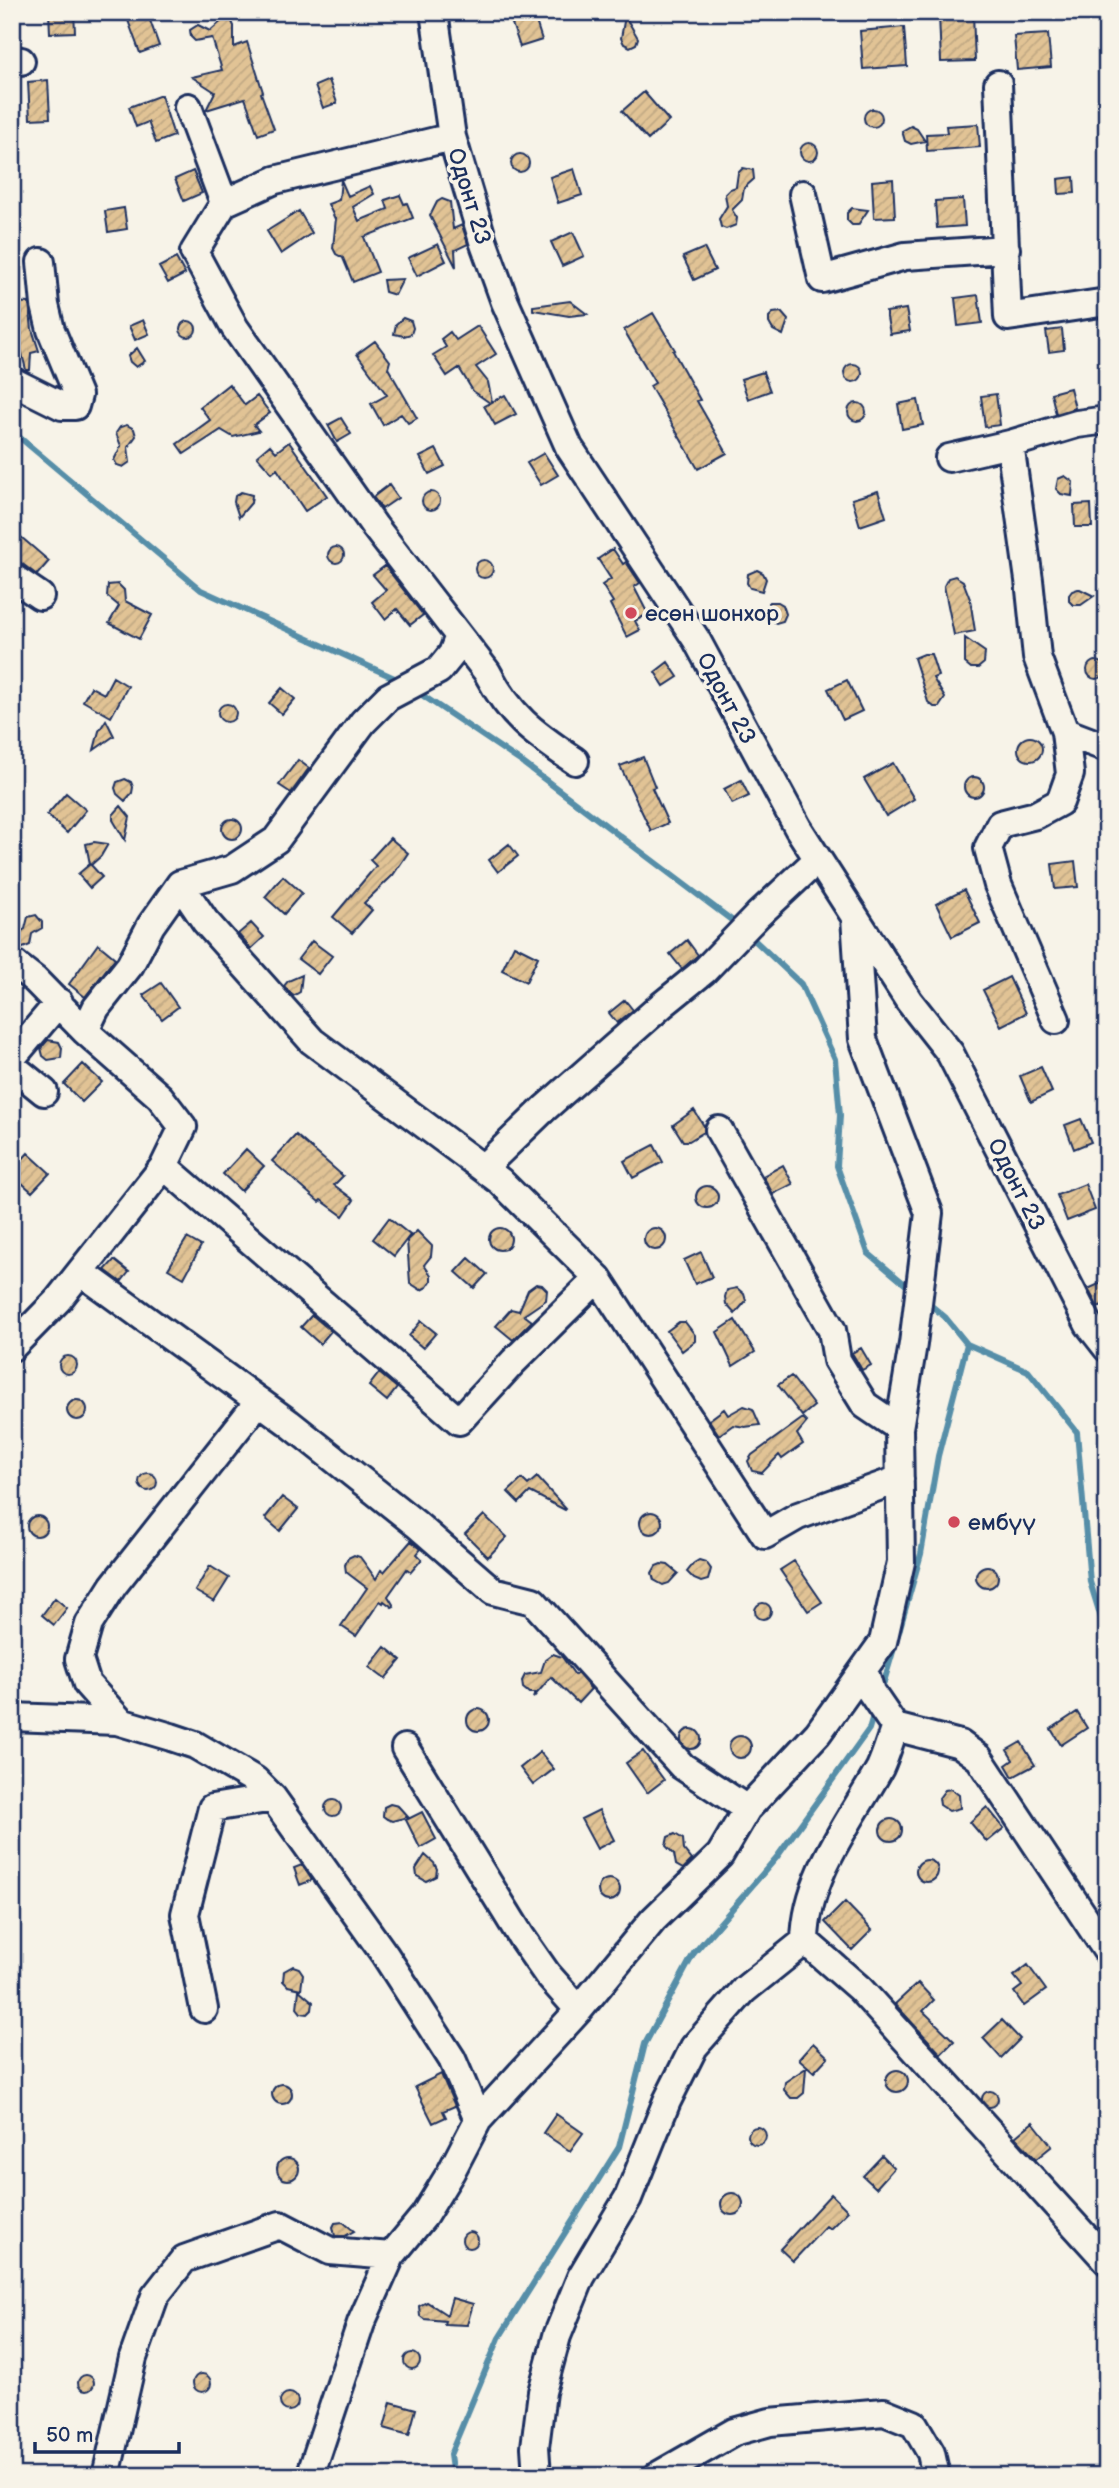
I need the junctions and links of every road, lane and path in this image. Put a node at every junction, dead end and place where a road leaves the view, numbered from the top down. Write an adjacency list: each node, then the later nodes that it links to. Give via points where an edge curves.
1 (434, 12): 4 (street, Одонт 23)
2 (998, 84): 7 (street)
3 (188, 107): 6 (street)
4 (452, 137): 6 (street, via 275,180); 20 (street, Одонт 23, via 505,302 569,447 696,639)
5 (803, 194): 7 (street, via 821,279 905,256)
6 (224, 203): 16 (street, via 194,252 235,328 375,527)
7 (1006, 249): 9 (street, via 1008,317)
8 (41, 262): 10 (street, via 44,305 78,395 75,406 62,406)
9 (1107, 302)
10 (12, 381)
11 (1107, 420): 12 (street)
12 (1010, 444): 13 (street); 17 (street, via 1037,657)
13 (949, 458)
14 (12, 577): 15 (street)
15 (40, 596)
16 (459, 636): 19 (street, via 512,713); 21 (street, via 439,670 398,691 363,722 276,840 232,869)
17 (1065, 732): 18 (street); 25 (street, via 1070,774 1060,802 1036,816 1000,824 988,848 998,884)
18 (1107, 748)
19 (575, 761)
20 (818, 859): 22 (street, Одонт 23); 32 (street, via 704,971)
21 (180, 884): 26 (street); 32 (street, via 205,921 312,1041)
22 (855, 917): 36 (street, Одонт 23, via 909,1001 950,1053 1089,1325); 38 (street, via 863,1039 929,1213)
23 (12, 962): 24 (street)
24 (59, 1002): 26 (street); 27 (street)
25 (1056, 1020)
26 (85, 1031): 31 (street, via 160,1097 183,1127)
27 (12, 1058)
28 (12, 1066): 29 (street)
29 (44, 1092)
30 (719, 1130): 38 (street, via 832,1330 837,1360 865,1405)
31 (164, 1167): 33 (street); 34 (street, via 459,1421)
32 (483, 1168): 34 (street)
33 (80, 1272): 35 (street); 37 (street)
34 (597, 1278): 39 (street, via 765,1535 798,1517)
35 (12, 1347)
36 (1107, 1348)
37 (259, 1401): 42 (street, via 113,1586 89,1624 79,1659 88,1684); 46 (street, via 493,1591 533,1601 682,1766)
38 (899, 1428): 39 (street)
39 (900, 1479): 40 (street, via 901,1562 883,1642)
40 (864, 1669): 43 (street, via 871,1692); 46 (street, via 818,1734)
41 (12, 1717): 42 (street)
42 (121, 1722): 45 (street, via 195,1745 255,1780)
43 (895, 1727): 47 (street, via 881,1765 820,1876); 48 (street, via 960,1744 979,1758)
44 (405, 1748): 50 (street, via 522,1938)
45 (273, 1798): 49 (street, via 212,1808 184,1914); 51 (street, via 385,1955 452,2059)
46 (747, 1809): 50 (street, via 720,1855 653,1920)
47 (805, 1941): 53 (street, via 860,1989); 56 (street, via 744,1990 694,2048 667,2101 628,2198 581,2277 557,2336 541,2392)
48 (1107, 1951)
49 (204, 2009)
50 (579, 2010): 51 (street)
51 (478, 2120): 52 (street, via 424,2216)
52 (391, 2256): 54 (street, via 330,2251 280,2225 184,2259 155,2296 132,2358); 55 (street, via 362,2323)
53 (1107, 2261)
54 (106, 2476)
55 (310, 2476)
56 (537, 2476)
57 (657, 2476): 58 (street, via 734,2432 758,2425 884,2412 914,2424 931,2453)
58 (936, 2476)

